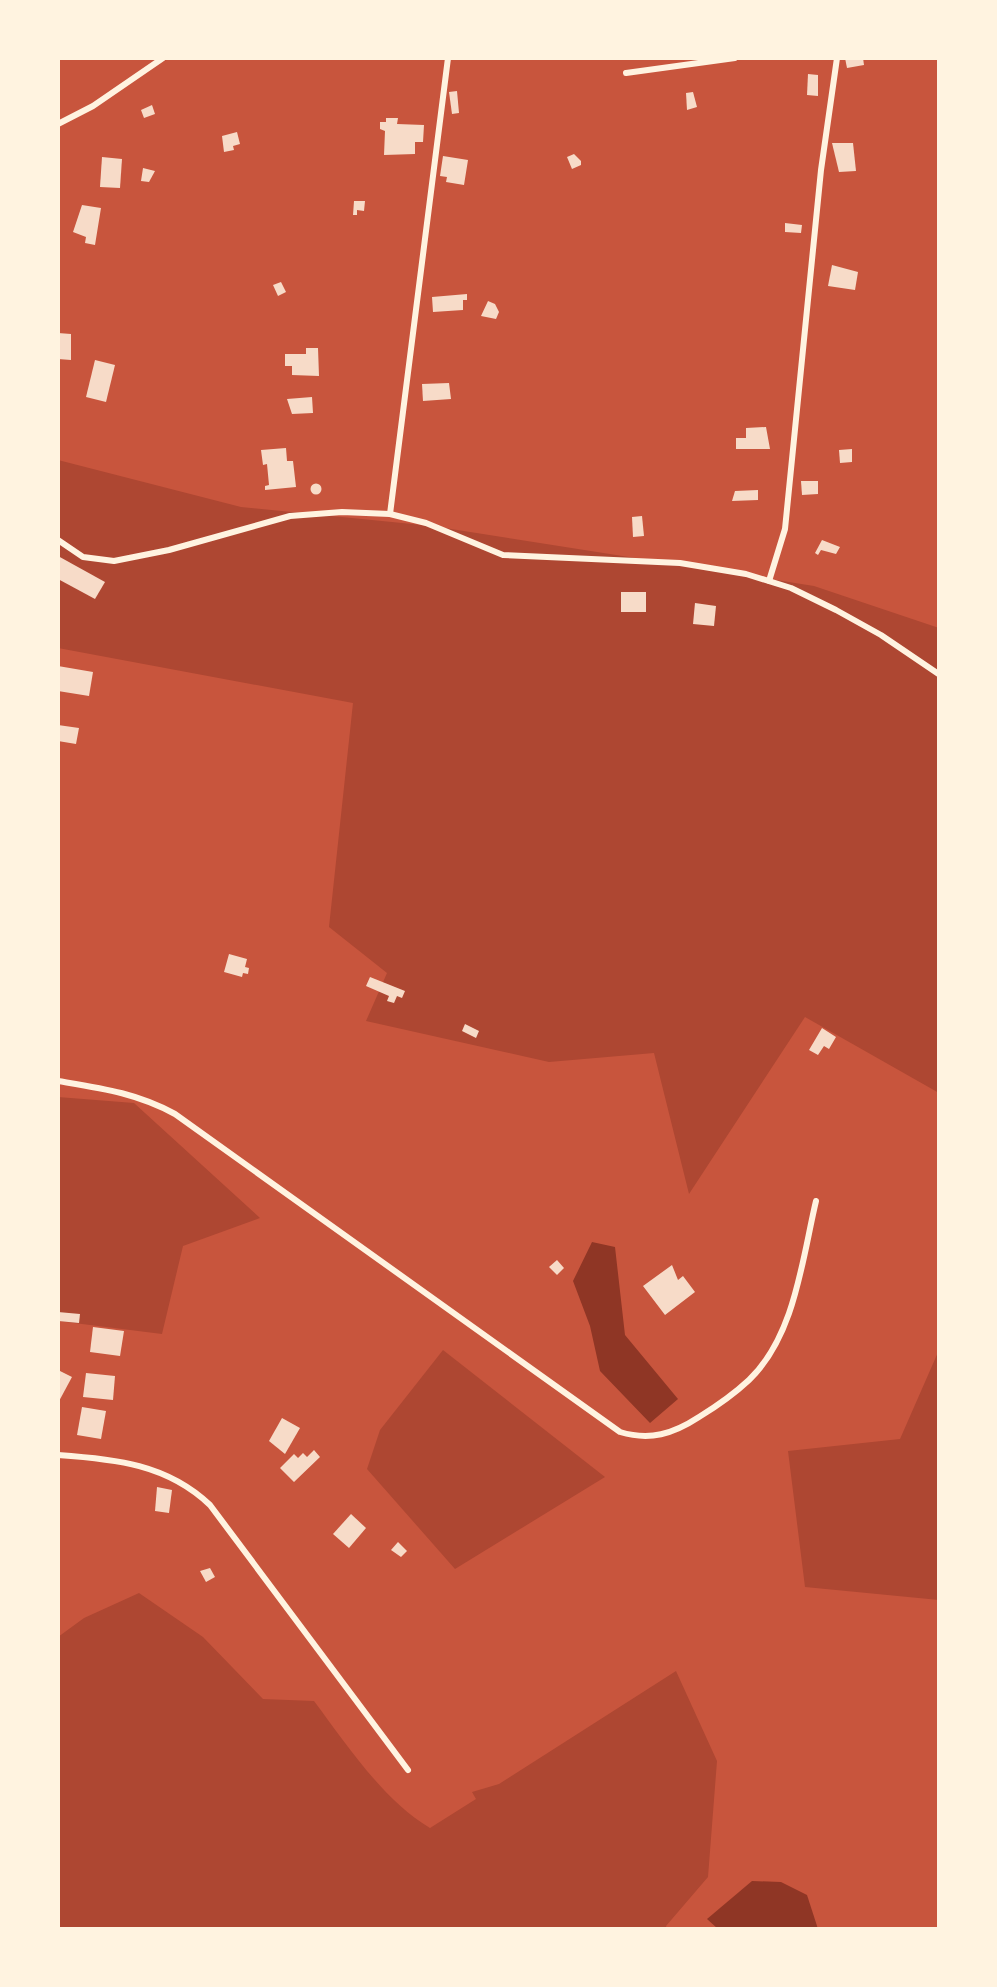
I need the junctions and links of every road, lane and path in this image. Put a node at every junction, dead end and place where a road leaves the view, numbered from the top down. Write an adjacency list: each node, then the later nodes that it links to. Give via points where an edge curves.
1 (163, 58): 6 (street)
2 (448, 58): 7 (street)
3 (735, 58): 5 (street)
4 (838, 58): 9 (street, via 787,514)
5 (626, 74)
6 (58, 124)
7 (390, 514): 8 (street, via 290,516 114,561 83,557); 9 (street, via 503,555 704,566)
8 (58, 540)
9 (769, 582): 10 (street, via 861,623)
10 (940, 675)
11 (58, 1081): 12 (street, via 122,1092 175,1114 632,1436 653,1438 685,1426 752,1378 779,1340)
12 (816, 1201)
13 (58, 1455): 14 (street, via 127,1462 190,1486)
14 (408, 1770)

